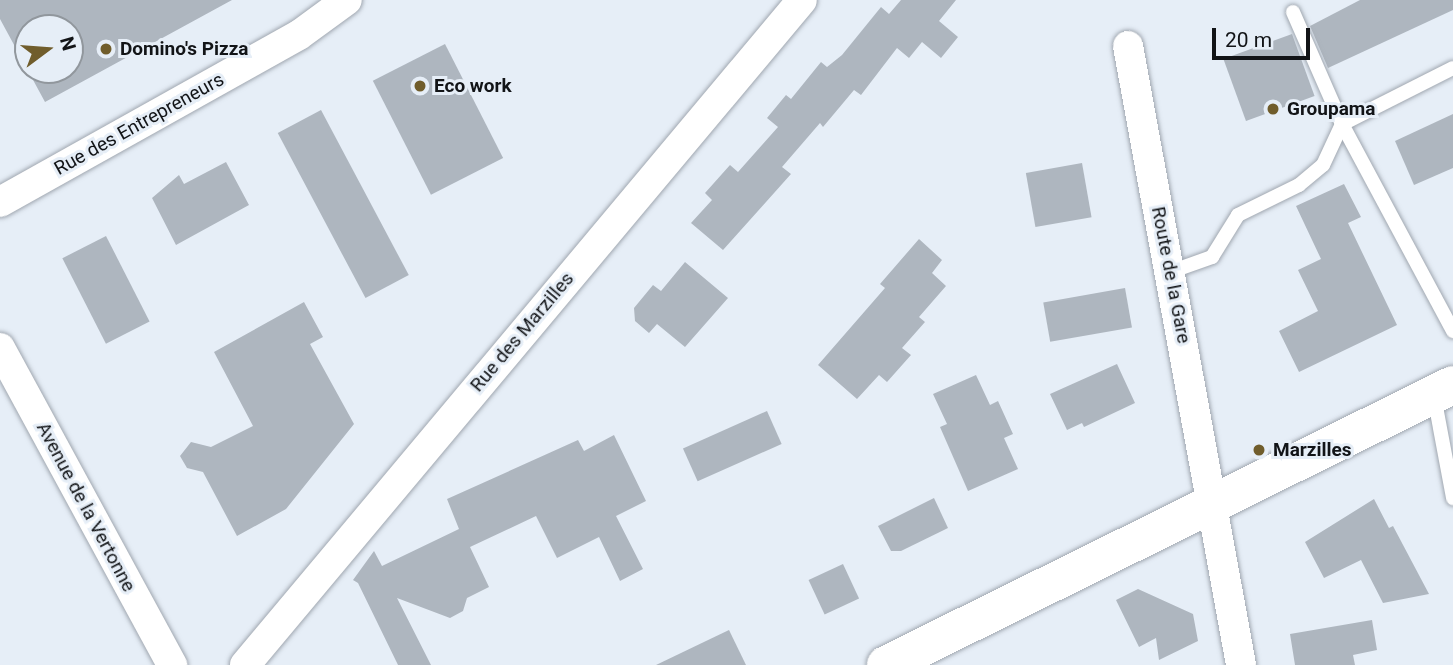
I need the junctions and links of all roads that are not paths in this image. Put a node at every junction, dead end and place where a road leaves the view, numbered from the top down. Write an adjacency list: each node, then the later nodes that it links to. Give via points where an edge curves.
1 (347, 0): 7 (street, Rue des Entrepreneurs, via 299,35)
2 (802, 0): 15 (street, Rue des Marzilles)
3 (1293, 12): 6 (lane)
4 (1128, 46): 8 (street, Route de la Gare)
5 (1453, 68): 6 (lane)
6 (1342, 124): 8 (lane, via 1323,165 1299,185 1238,215 1212,257); 9 (lane)
7 (0, 202)
8 (1170, 272): 13 (street, Route de la Gare)
9 (1451, 323)
10 (0, 348): 14 (street, Avenue de la Vertonne)
11 (1443, 389): 12 (lane); 13 (main road)
12 (1453, 498)
13 (1212, 504): 16 (main road); 17 (street, Route de la Gare)
14 (172, 665)
15 (244, 665)
16 (886, 665)
17 (1241, 665)

